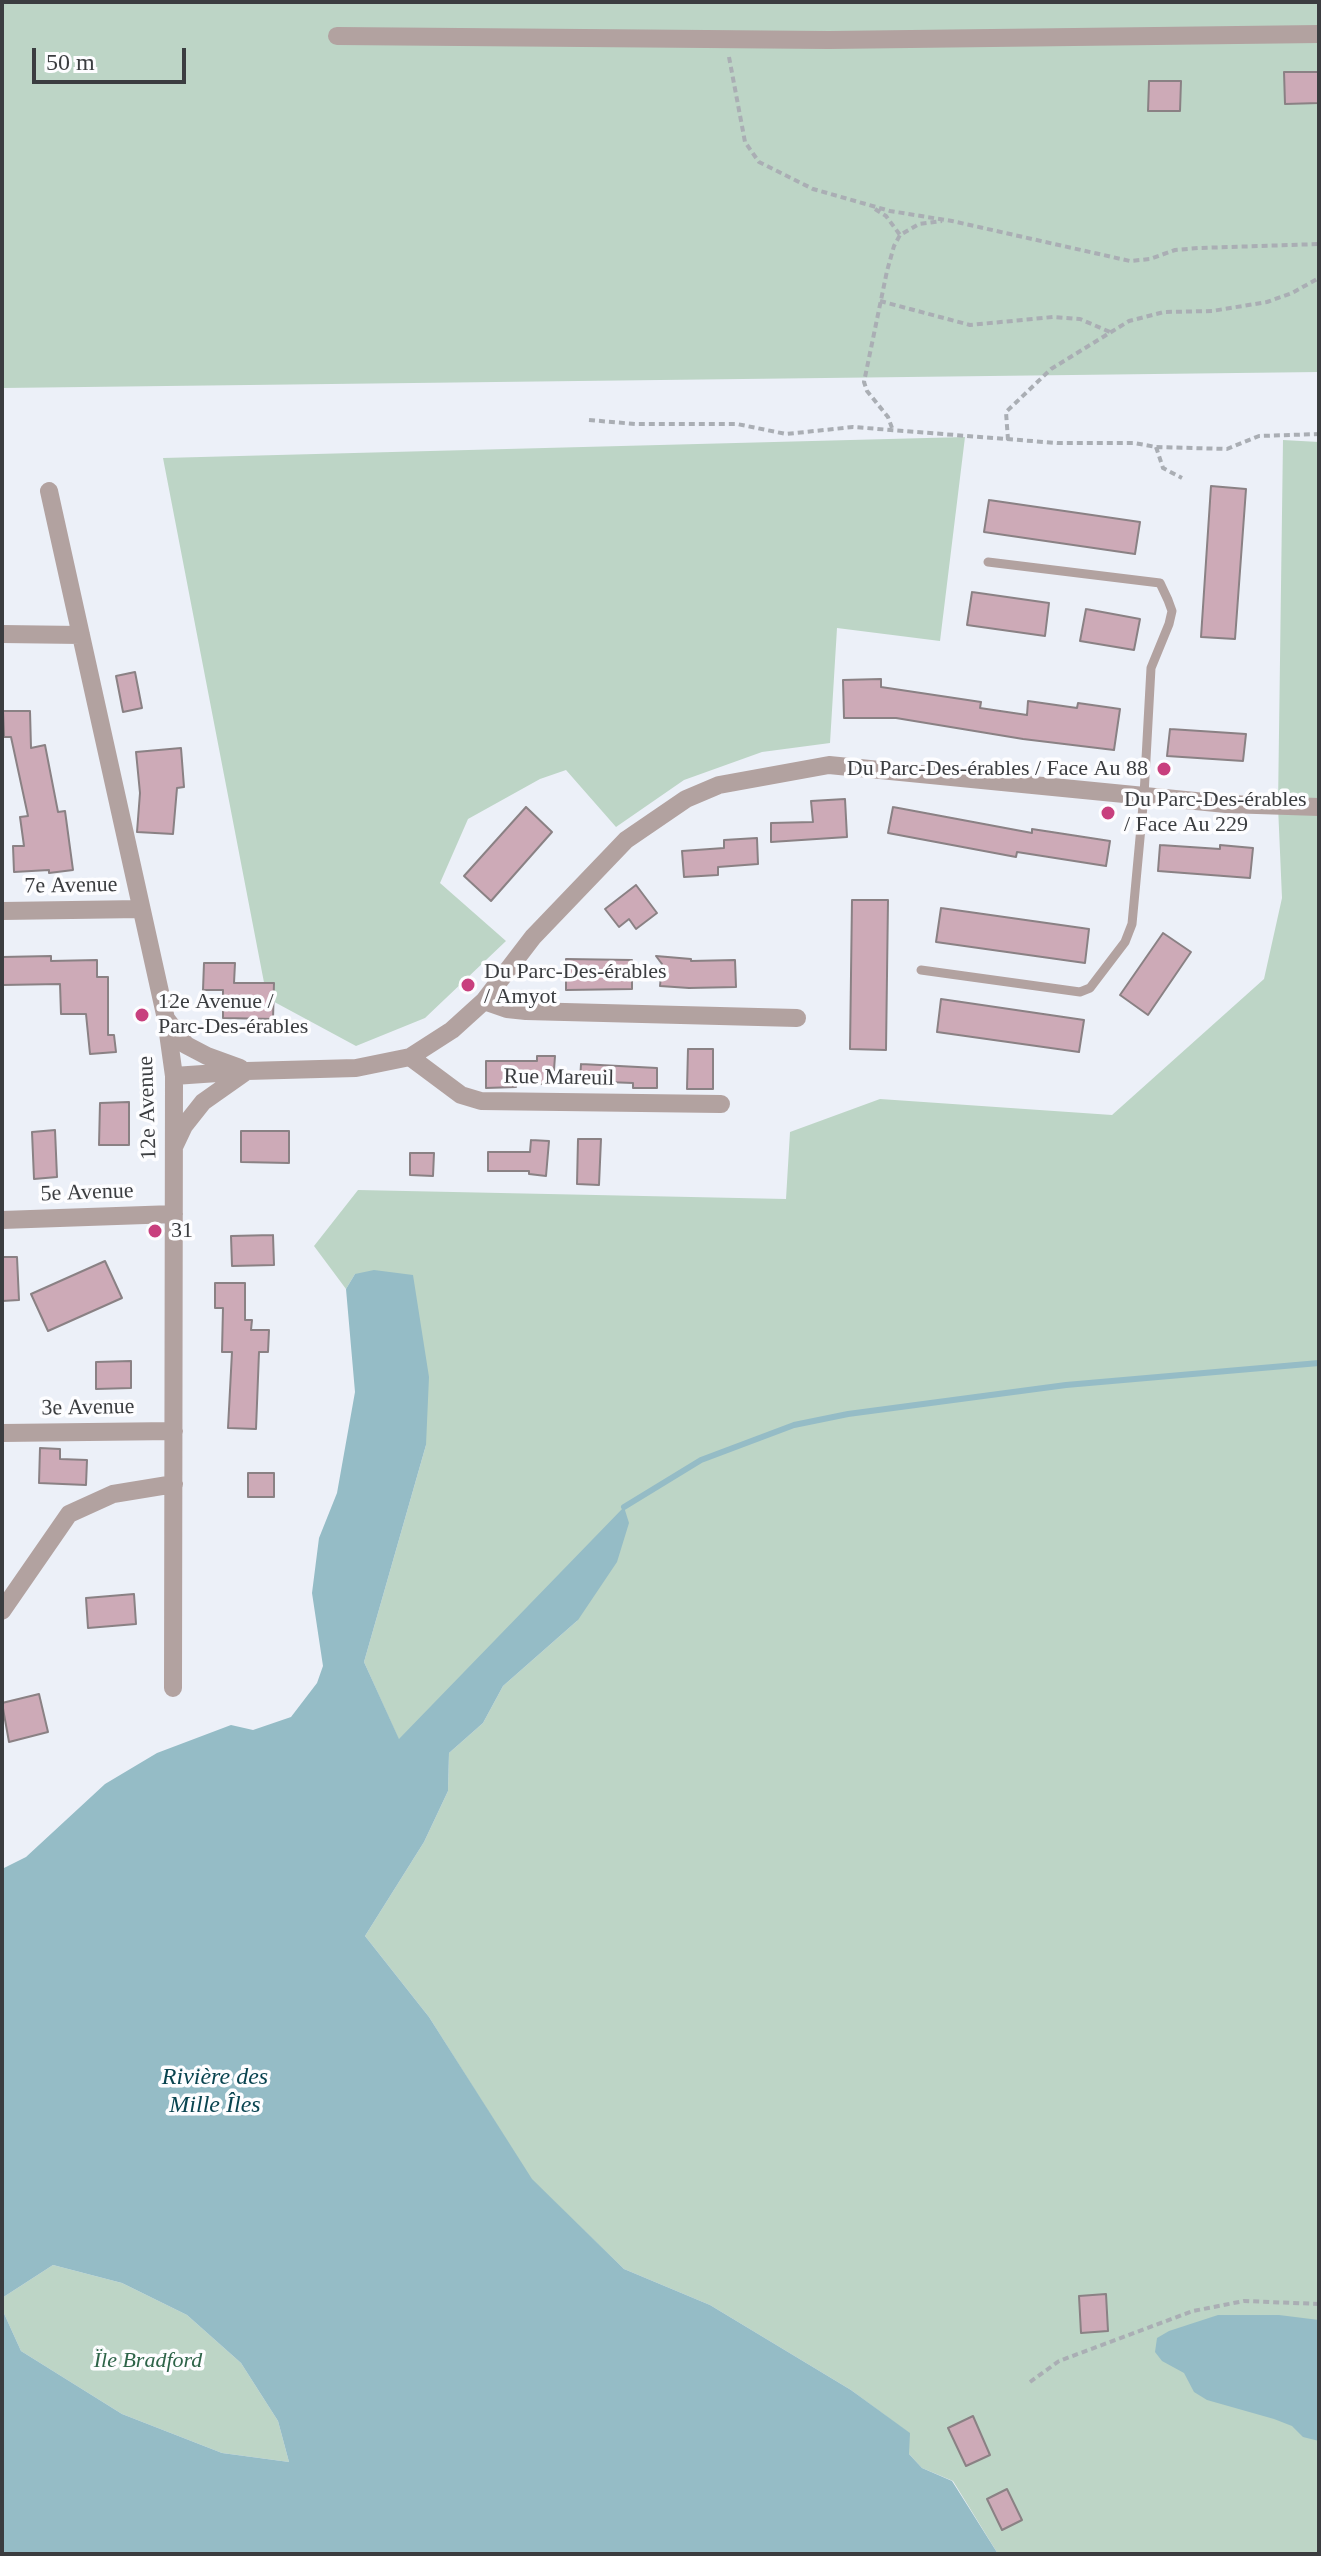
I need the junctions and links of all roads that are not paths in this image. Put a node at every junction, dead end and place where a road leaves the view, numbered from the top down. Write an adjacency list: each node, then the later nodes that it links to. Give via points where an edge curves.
1 (1319, 34): 2 (street)
2 (337, 36)
3 (49, 491): 6 (street, 12e Avenue)
4 (988, 562): 7 (lane, via 1160,583 1172,611 1151,668)
5 (2, 634): 6 (street)
6 (81, 635): 9 (street, 12e Avenue)
7 (1144, 795): 8 (street); 11 (lane, via 1132,924 1125,942 1090,988 1080,992); 12 (street, via 829,765 719,785 686,799 626,840 533,937)
8 (1319, 807)
9 (141, 909): 10 (street, 7e Avenue); 14 (street, 12e Avenue)
10 (2, 911)
11 (921, 970)
12 (484, 1001): 13 (street, via 526,1011); 15 (street)
13 (797, 1018)
14 (166, 1019): 16 (street, via 186,1045); 17 (street, 12e Avenue)
15 (410, 1057): 16 (street, via 356,1068); 18 (street, Rue Mareuil, via 461,1095 481,1101)
16 (247, 1071): 17 (street); 19 (street, via 203,1102)
17 (174, 1076): 19 (street, 12e Avenue)
18 (721, 1104)
19 (174, 1146): 20 (street, 12e Avenue)
20 (174, 1214): 21 (street, 5e Avenue); 22 (street, 12e Avenue)
21 (2, 1220)
22 (174, 1431): 23 (street, 3e Avenue); 24 (street, 12e Avenue)
23 (2, 1433)
24 (174, 1484): 25 (street, via 113,1494 69,1514); 26 (street, 12e Avenue)
25 (2, 1611)
26 (173, 1688)

